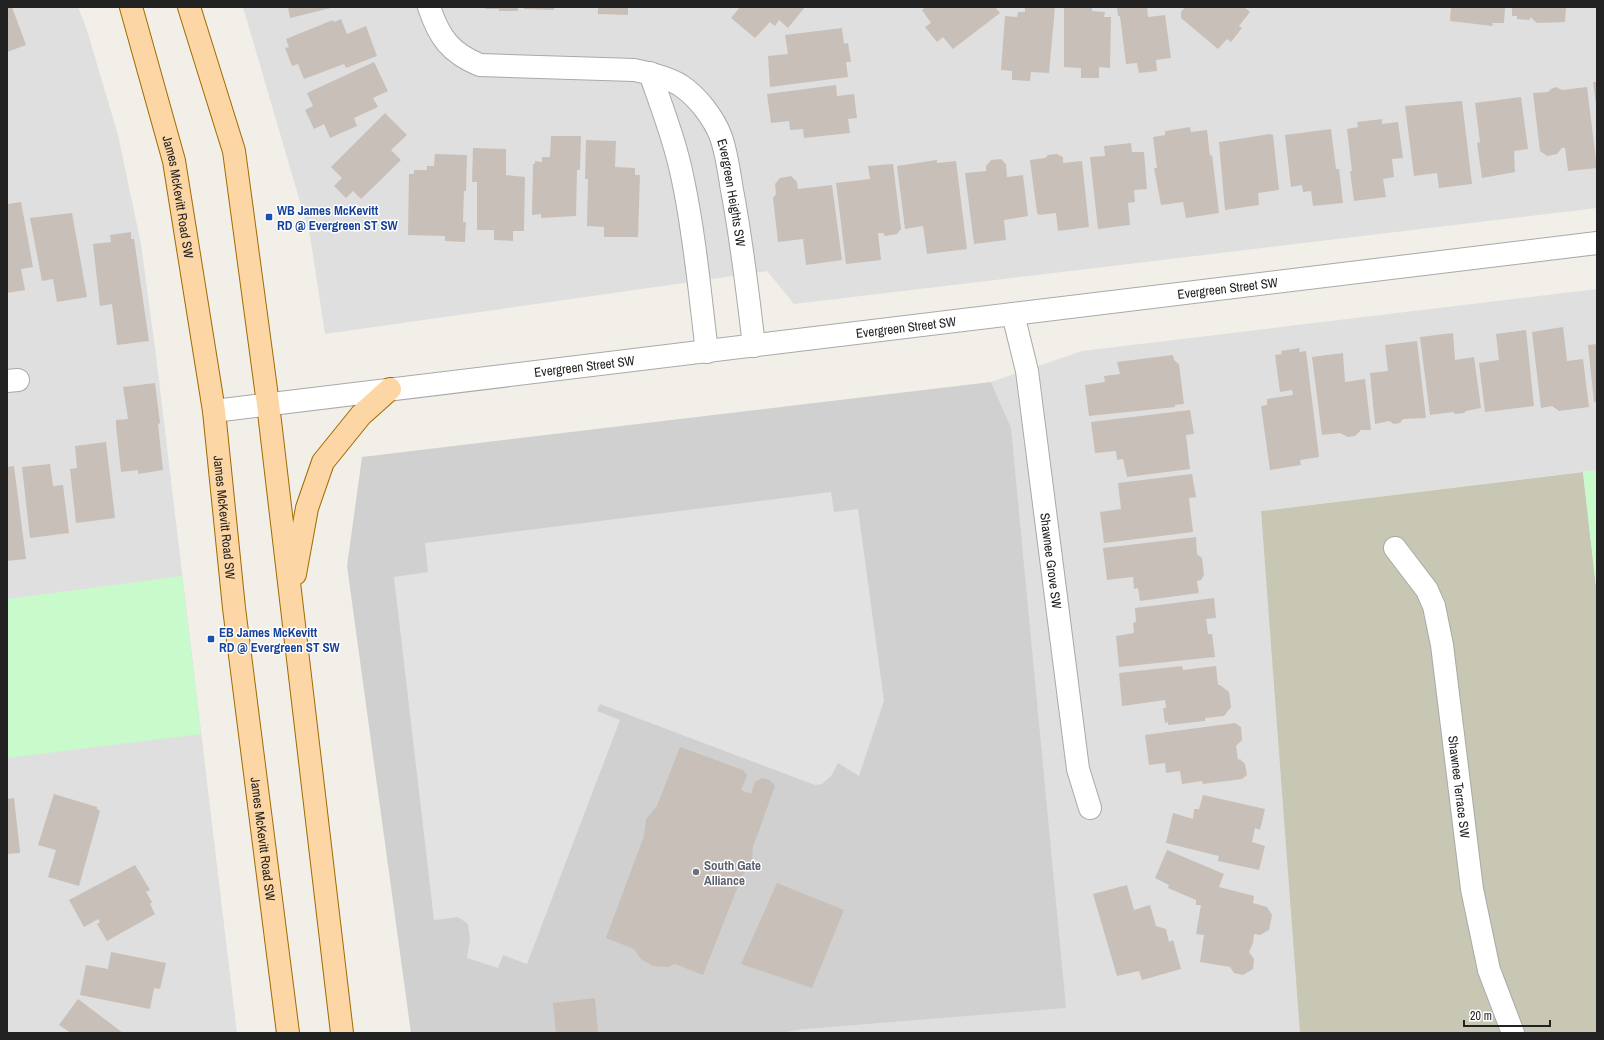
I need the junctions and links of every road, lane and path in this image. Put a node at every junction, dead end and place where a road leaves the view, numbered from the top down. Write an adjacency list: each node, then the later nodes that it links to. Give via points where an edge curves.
1 (131, 7): 11 (main road, James McKevitt Road SW, via 174,160)
2 (189, 7): 10 (main road, via 234,151)
3 (429, 7): 4 (street, Evergreen Heights SW, via 436,27 450,48 480,66 634,70)
4 (650, 73): 7 (street, Evergreen Heights SW, via 680,85 706,111 720,136 738,224); 8 (street, via 683,180)
5 (1597, 243): 6 (street, Evergreen Street SW)
6 (1013, 314): 7 (street, Evergreen Street SW); 14 (street, Shawnee Grove SW, via 1027,371 1078,769)
7 (754, 346): 8 (street, Evergreen Street SW)
8 (707, 352): 9 (street, Evergreen Street SW)
9 (390, 389): 10 (street, Evergreen Street SW); 13 (main road, via 362,415 323,462 307,508)
10 (268, 404): 11 (street, Evergreen Street SW); 13 (main road)
11 (214, 411): 15 (main road, James McKevitt Road SW, via 234,608)
12 (1395, 548): 17 (street, Shawnee Terrace SW, via 1427,590 1434,606 1442,644 1472,889 1489,970)
13 (290, 596): 16 (main road)
14 (1090, 808)
15 (288, 1033)
16 (342, 1033)
17 (1513, 1033)

